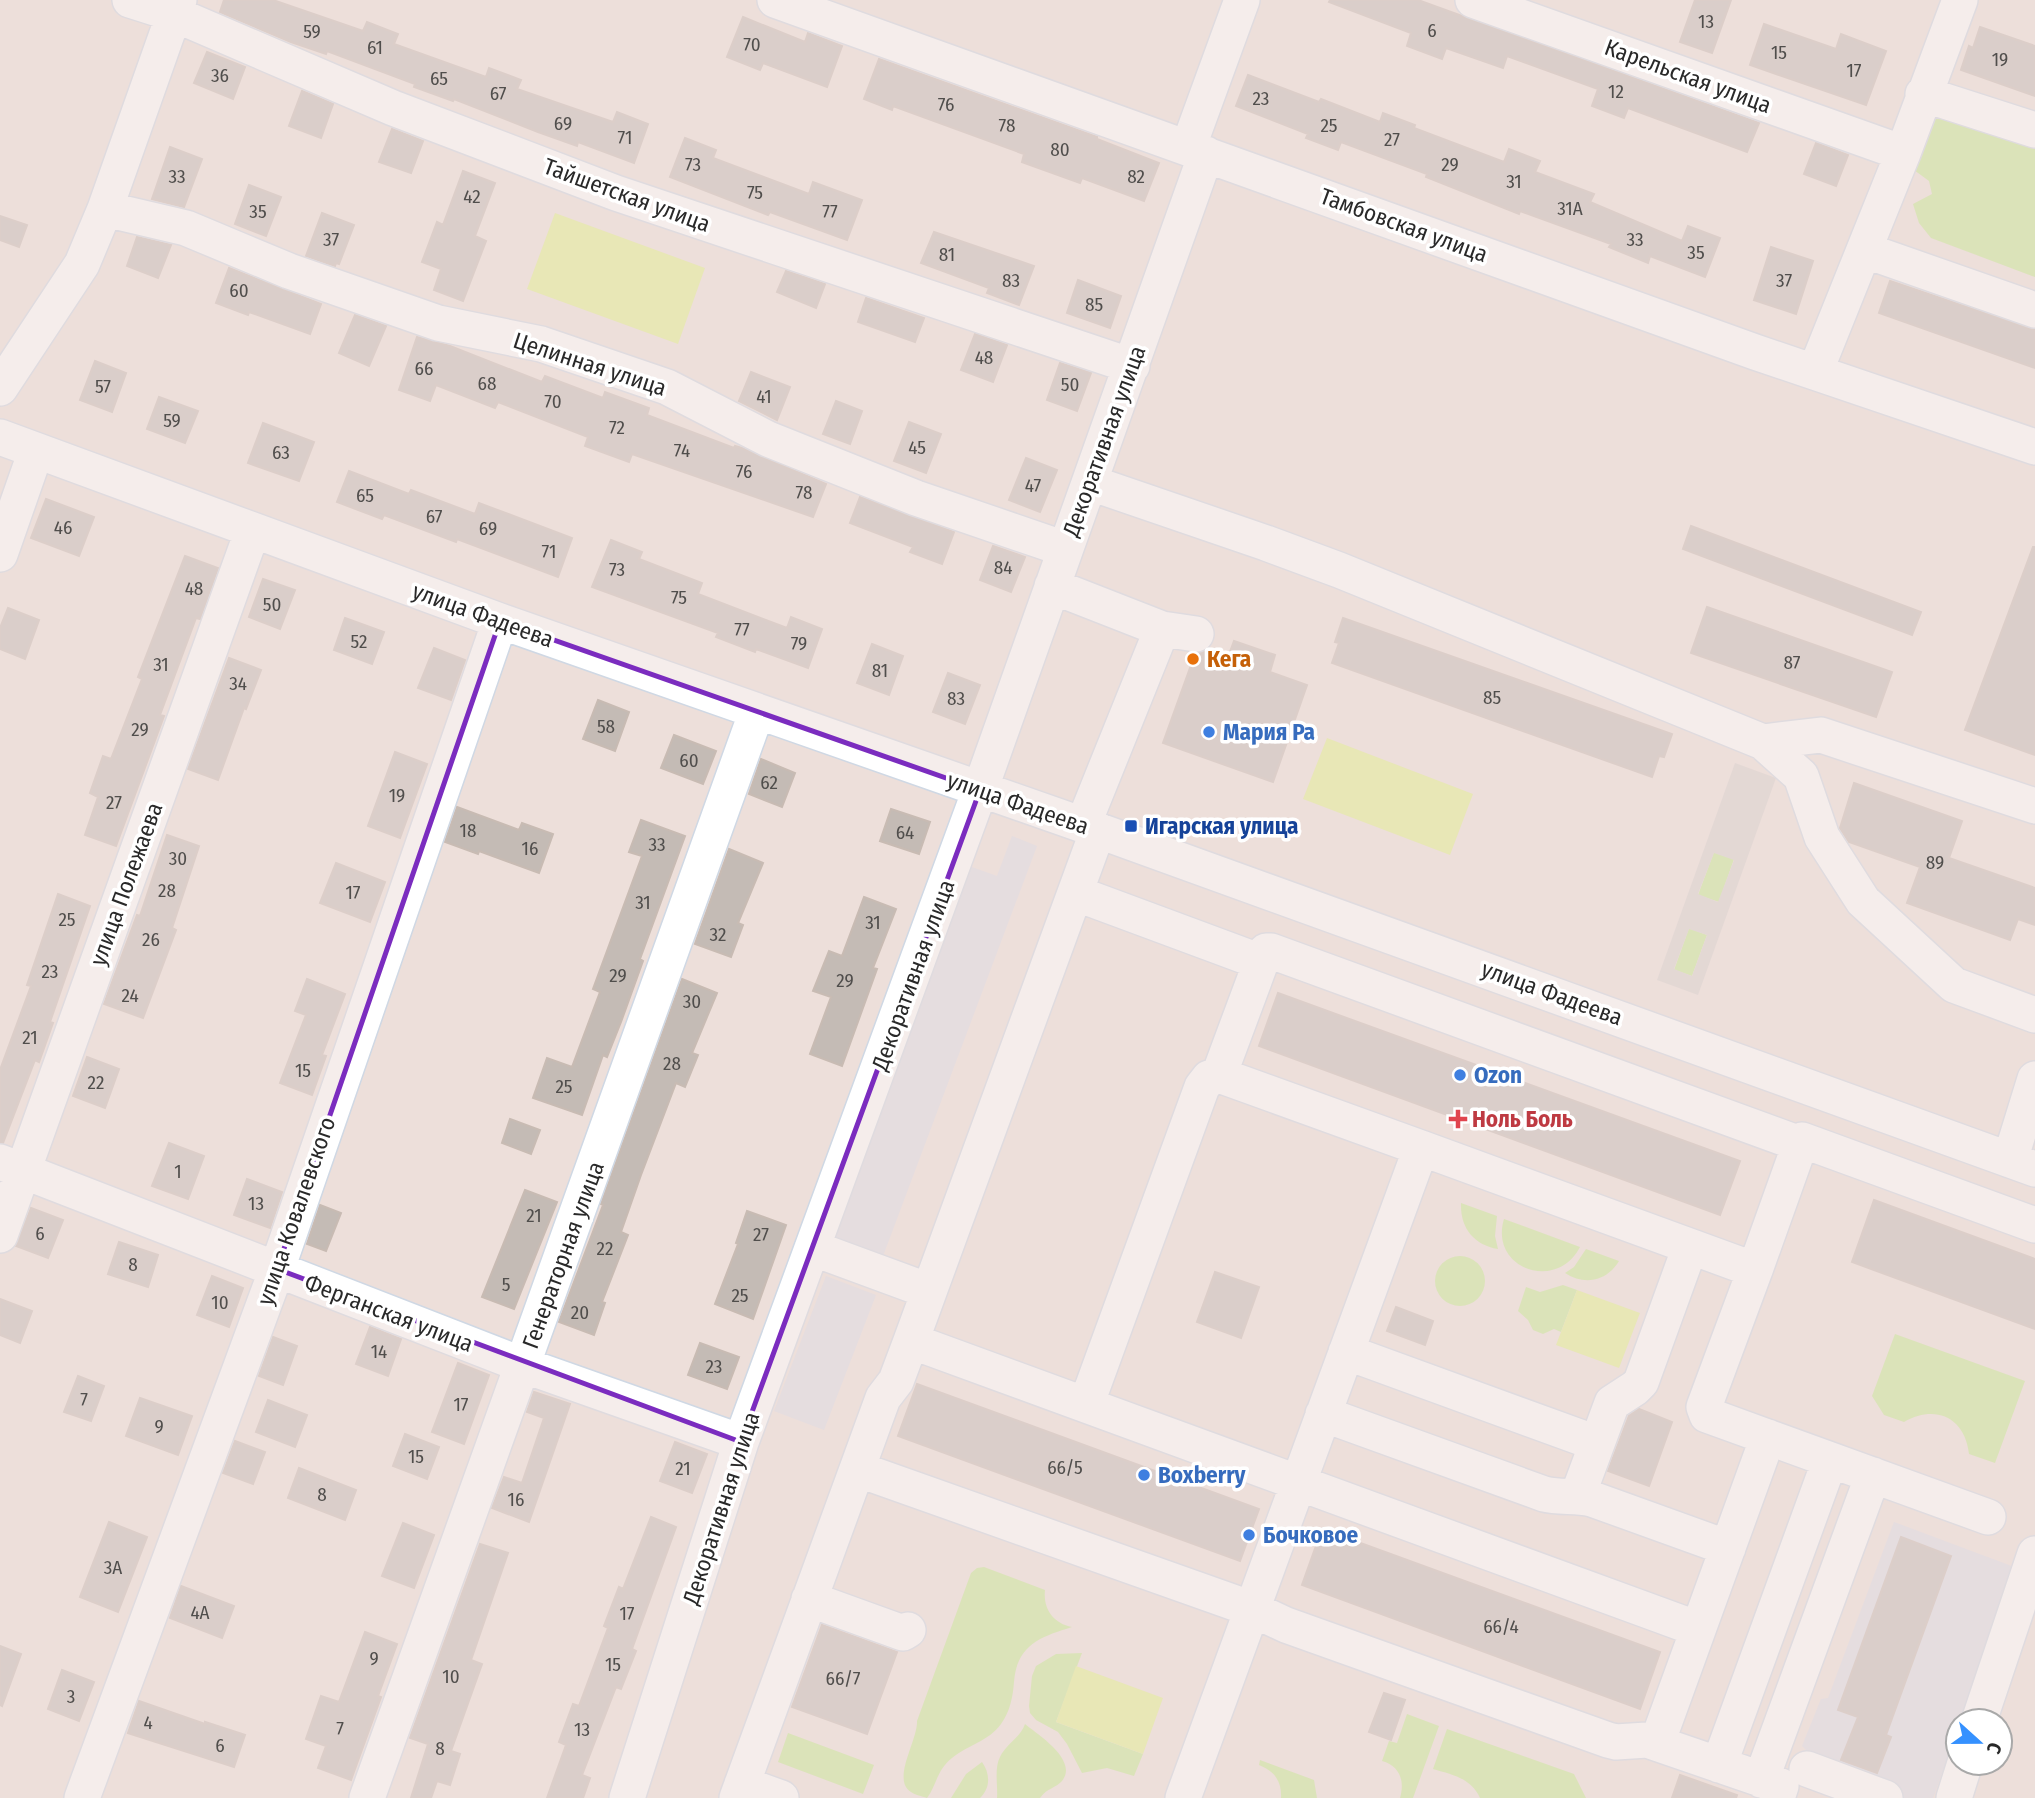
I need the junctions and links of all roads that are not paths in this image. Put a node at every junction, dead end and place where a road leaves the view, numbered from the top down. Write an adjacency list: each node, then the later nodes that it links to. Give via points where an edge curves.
1 (130, 0): 6 (street, Тайшетская улица)
2 (775, 0): 9 (street, Тамбовская улица)
3 (1242, 0): 9 (street, Декоративная улица)
4 (1473, 0): 10 (street, Карельская улица)
5 (1960, 0): 7 (street)
6 (176, 7): 11 (street); 14 (street, Тайшетская улица, via 393,108 616,193)
7 (1923, 94): 8 (street); 10 (street)
8 (2035, 130)
9 (1197, 151): 14 (street, Декоративная улица); 15 (street, Тамбовская улица)
10 (1902, 153): 12 (street)
11 (106, 209): 16 (street, via 82,264); 22 (street, Целинная улица, via 186,228 289,271 438,323 541,344 667,387 768,439 916,498)
12 (1864, 250): 13 (street); 15 (street)
13 (2035, 310)
14 (1132, 366): 20 (street, Декоративная улица)
15 (1815, 372): 18 (street, Тамбовская улица)
16 (0, 388)
17 (0, 437): 19 (street, улица Фадеева)
18 (2035, 447)
19 (36, 451): 21 (street, улица Фадеева); 23 (street)
20 (1091, 484): 22 (street, Декоративная улица); 29 (street, via 1326,566)
21 (253, 532): 25 (street, улица Фадеева); 42 (street, улица Полежаева)
22 (1065, 549): 24 (street, Декоративная улица)
23 (0, 554)
24 (1052, 586): 26 (street); 30 (street, Декоративная улица)
25 (500, 621): 28 (street, улица Фадеева); 47 (street, улица Ковалевского)
26 (1162, 629): 27 (street); 32 (street)
27 (1196, 634)
28 (757, 711): 30 (street, улица Фадеева); 52 (street, Генераторная улица)
29 (1763, 742): 31 (street, via 1821,735); 35 (street, via 1801,776 1822,837 1863,901 1954,985)
30 (980, 790): 32 (street, улица Фадеева); 46 (street, Декоративная улица)
31 (2035, 806)
32 (1091, 827): 33 (street); 38 (street, улица Фадеева)
33 (1075, 893): 34 (street); 49 (street)
34 (1261, 962): 36 (street); 39 (street, via 1266,951 1271,951)
35 (2035, 1015)
36 (1219, 1075): 40 (street); 53 (street, via 1202,1087)
37 (2035, 1079): 41 (street)
38 (1820, 1091): 39 (street); 41 (street, улица Фадеева)
39 (1801, 1142): 43 (street); 48 (street)
40 (1420, 1148): 45 (street); 51 (street)
41 (2022, 1164)
42 (12, 1166): 44 (street, улица Полежаева); 47 (street, Ферганская улица)
43 (2035, 1225)
44 (0, 1235)
45 (1690, 1247): 48 (street); 57 (street, via 1641,1382 1612,1403)
46 (812, 1248): 49 (street); 56 (street, Декоративная улица)
47 (277, 1269): 52 (street, Ферганская улица); 77 (street, улица Ковалевского)
48 (1755, 1270): 55 (street, via 1704,1411)
49 (929, 1292): 50 (street)
50 (911, 1341): 53 (street); 59 (street, via 896,1381 883,1398)
51 (1346, 1352): 54 (street); 57 (street)
52 (523, 1365): 56 (street, Ферганская улица); 78 (street, Генераторная улица)
53 (1086, 1405): 61 (street)
54 (1323, 1414): 61 (street); 62 (street, via 1544,1494)
55 (1769, 1437): 58 (street); 64 (street)
56 (741, 1442): 79 (street, Декоративная улица)
57 (1597, 1443): 62 (street)
58 (1830, 1460): 60 (street); 72 (street)
59 (857, 1469): 66 (street); 67 (street)
60 (1873, 1475): 63 (street); 75 (street)
61 (1298, 1483): 67 (street); 68 (street)
62 (1578, 1495): 64 (street)
63 (1988, 1517)
64 (1728, 1548): 68 (street)
65 (2035, 1554): 70 (street)
66 (809, 1599): 69 (street, via 903,1633); 76 (street)
67 (1252, 1609): 71 (street, via 1608,1740); 81 (street)
68 (1698, 1629): 71 (street)
69 (908, 1630)
70 (1984, 1707)
71 (1657, 1743): 72 (street)
72 (1719, 1765): 75 (street)
73 (1807, 1769): 82 (street)
74 (1961, 1777): 83 (street)
75 (1769, 1789)
76 (739, 1791): 80 (street)
77 (82, 1798)
78 (367, 1798)
79 (628, 1798)
80 (781, 1798)
81 (1183, 1798)
82 (1885, 1798)
83 (1954, 1798)

